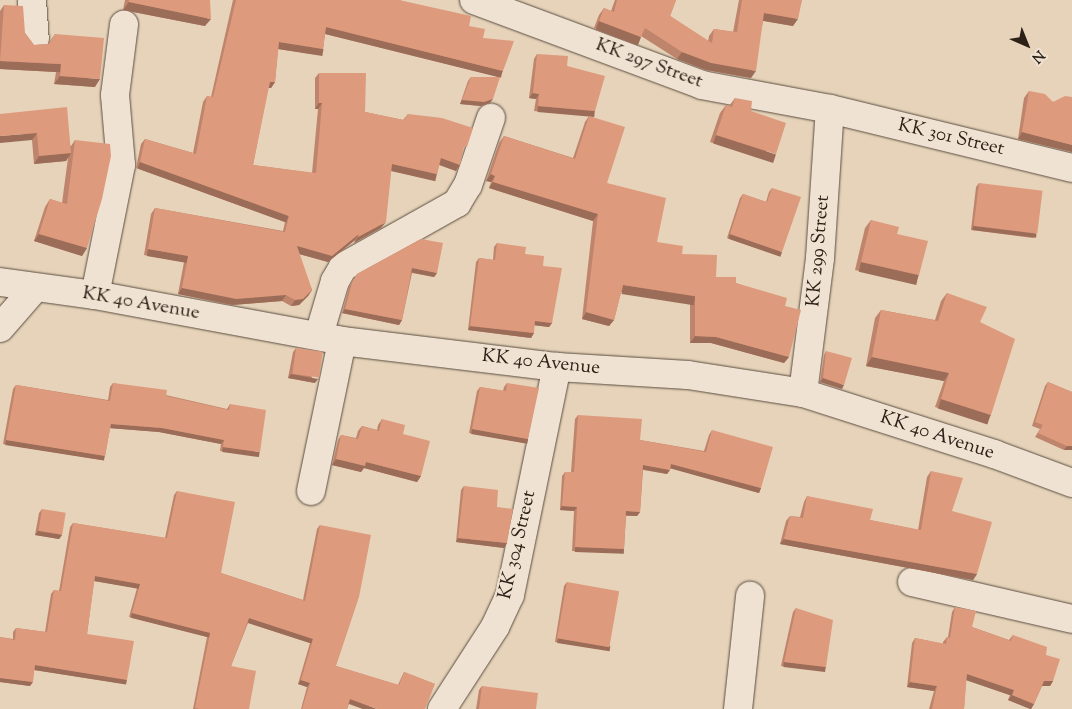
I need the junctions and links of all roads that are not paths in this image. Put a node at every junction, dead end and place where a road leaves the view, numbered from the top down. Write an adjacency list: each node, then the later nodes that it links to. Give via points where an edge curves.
1 (32, 0): 4 (street)
2 (474, 0): 5 (street, KK 297 Street, via 702,85)
3 (124, 25): 10 (street, via 115,95 121,165)
4 (35, 39)
5 (830, 109): 7 (street, KK 301 Street); 14 (street, KK 299 Street, via 820,258)
6 (491, 118): 12 (street, via 468,185 457,203 343,267 335,281)
7 (1072, 168)
8 (0, 282): 9 (street, KK 40 Avenue)
9 (35, 288): 10 (street, KK 40 Avenue); 11 (street)
10 (95, 296): 12 (street, KK 40 Avenue)
11 (0, 328)
12 (330, 338): 13 (street, KK 40 Avenue); 16 (street)
13 (556, 367): 14 (street, KK 40 Avenue, via 688,375); 20 (street, KK 304 Street, via 510,595 495,627)
14 (803, 393): 15 (street, KK 40 Avenue, via 994,454)
15 (1072, 483)
16 (311, 490)
17 (912, 582): 19 (street)
18 (750, 596): 21 (street)
19 (1072, 619)
20 (442, 709)
21 (738, 709)

